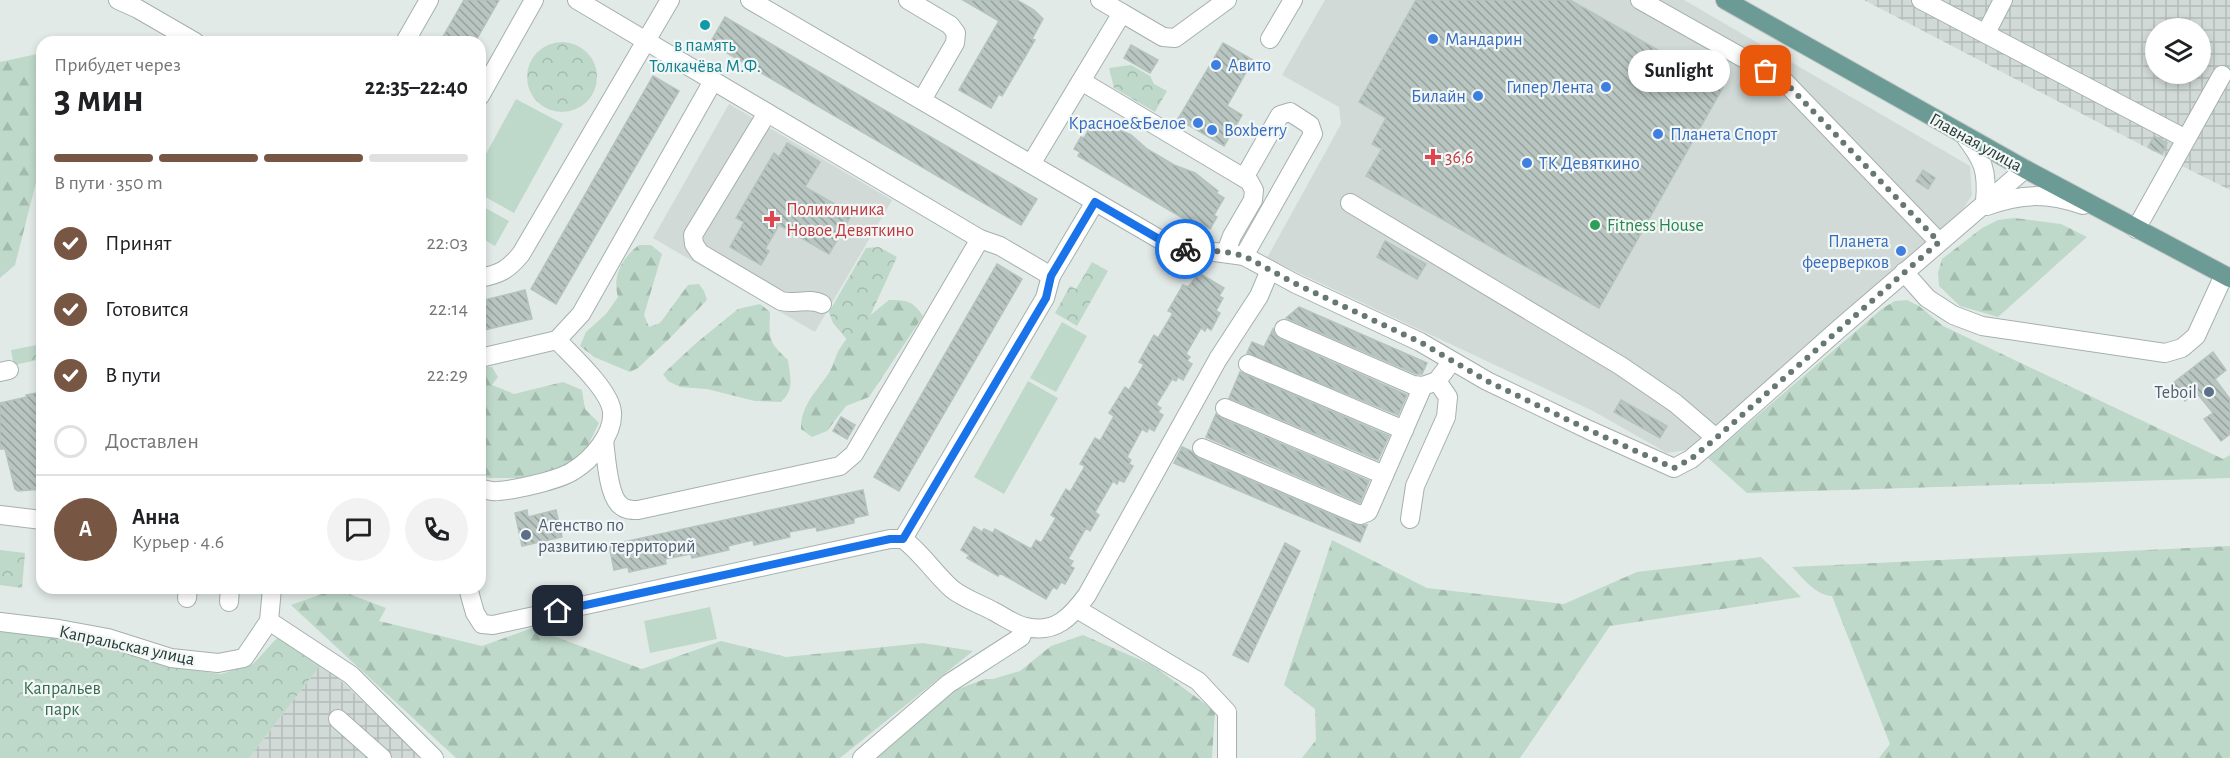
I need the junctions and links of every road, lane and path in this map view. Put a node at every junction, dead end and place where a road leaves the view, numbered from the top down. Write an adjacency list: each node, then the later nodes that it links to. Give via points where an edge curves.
1 (118, 0): 17 (street)
2 (429, 0): 18 (street)
3 (534, 0): 24 (street)
4 (577, 0): 20 (street)
5 (669, 0): 20 (street)
6 (750, 0): 25 (street)
7 (908, 0): 25 (street, via 950,25 956,33 955,43)
8 (1100, 0): 15 (street)
9 (1227, 0): 15 (street, via 1175,38 1163,37)
10 (1293, 0): 19 (street)
11 (1640, 0): 39 (street, via 1784,81)
12 (1725, 0): 27 (main road, Главная улица)
13 (1921, 0): 16 (street)
14 (2003, 0): 16 (street)
15 (1122, 13): 23 (street)
16 (1986, 33): 28 (street)
17 (185, 36)
18 (408, 36)
19 (1270, 39)
20 (646, 41): 22 (street); 45 (street, via 521,254 510,267)
21 (2222, 75): 28 (street)
22 (713, 81): 26 (street); 48 (street, via 581,314)
23 (1081, 81): 29 (street); 31 (street)
24 (486, 85)
25 (922, 100): 29 (street)
26 (767, 113): 38 (street); 46 (street, via 693,234 694,244 700,253 781,301 814,300)
27 (1964, 135): 30 (main road, Главная улица); 33 (street, via 1986,171)
28 (2186, 140): 37 (street)
29 (1031, 164): 32 (street)
30 (2025, 169): 33 (street); 35 (main road, Главная улица)
31 (1244, 178): 40 (street, via 1254,190 1253,200 1232,236); 40 (street, via 1280,115 1290,112 1310,124 1313,134)
32 (1095, 202): 40 (street, via 1171,246); 43 (street)
33 (1985, 202): 36 (street)
34 (1350, 203): 55 (street, via 1621,366 1675,403)
35 (2103, 211): 36 (street, via 2061,198 2030,194 2006,199); 37 (main road, Главная улица)
36 (1970, 215): 39 (street)
37 (2136, 229): 44 (main road, Главная улица)
38 (980, 239): 43 (street, via 1000,246); 56 (street, via 854,454 840,466 638,510 626,509 612,491)
39 (1939, 242): 42 (street)
40 (1235, 254): 41 (street)
41 (1270, 270): 50 (street); 66 (street, via 1259,296 1218,358)
42 (1904, 272): 44 (street, via 1927,298 1953,315 1982,326 2165,353 2182,348 2196,336); 55 (street)
43 (1051, 276): 63 (street, via 1046,298)
44 (2227, 276)
45 (486, 277)
46 (822, 304)
47 (1284, 328): 52 (street, via 1413,384)
48 (557, 340): 49 (street); 56 (street, via 607,397 612,412)
49 (486, 357)
50 (1452, 360): 52 (street); 55 (street, via 1487,381 1674,468)
51 (1248, 364): 54 (street)
52 (1430, 384): 54 (street); 62 (street, via 1448,398 1446,417 1415,486)
53 (1225, 408): 58 (street)
54 (1404, 430): 58 (street)
55 (1716, 438)
56 (604, 440): 59 (street, via 574,471 555,479 498,491)
57 (1202, 448): 58 (street, via 1360,515 1368,512)
58 (1384, 475)
59 (486, 489)
60 (0, 515): 61 (street)
61 (36, 519)
62 (1410, 519)
63 (903, 539): 65 (street, via 494,625 482,624); 69 (street, via 955,591)
64 (272, 594): 67 (street)
65 (470, 594)
66 (1077, 609): 69 (street, via 1062,623 1044,628); 74 (street, via 1198,681 1227,712)
67 (269, 621): 68 (street, Капральская улица, via 244,658 218,663 171,658 108,638); 72 (street, via 351,675)
68 (0, 622)
69 (1025, 627): 73 (street, via 1021,638 948,684)
70 (338, 718): 71 (street)
71 (382, 758)
72 (434, 758)
73 (862, 758)
74 (1227, 758)

